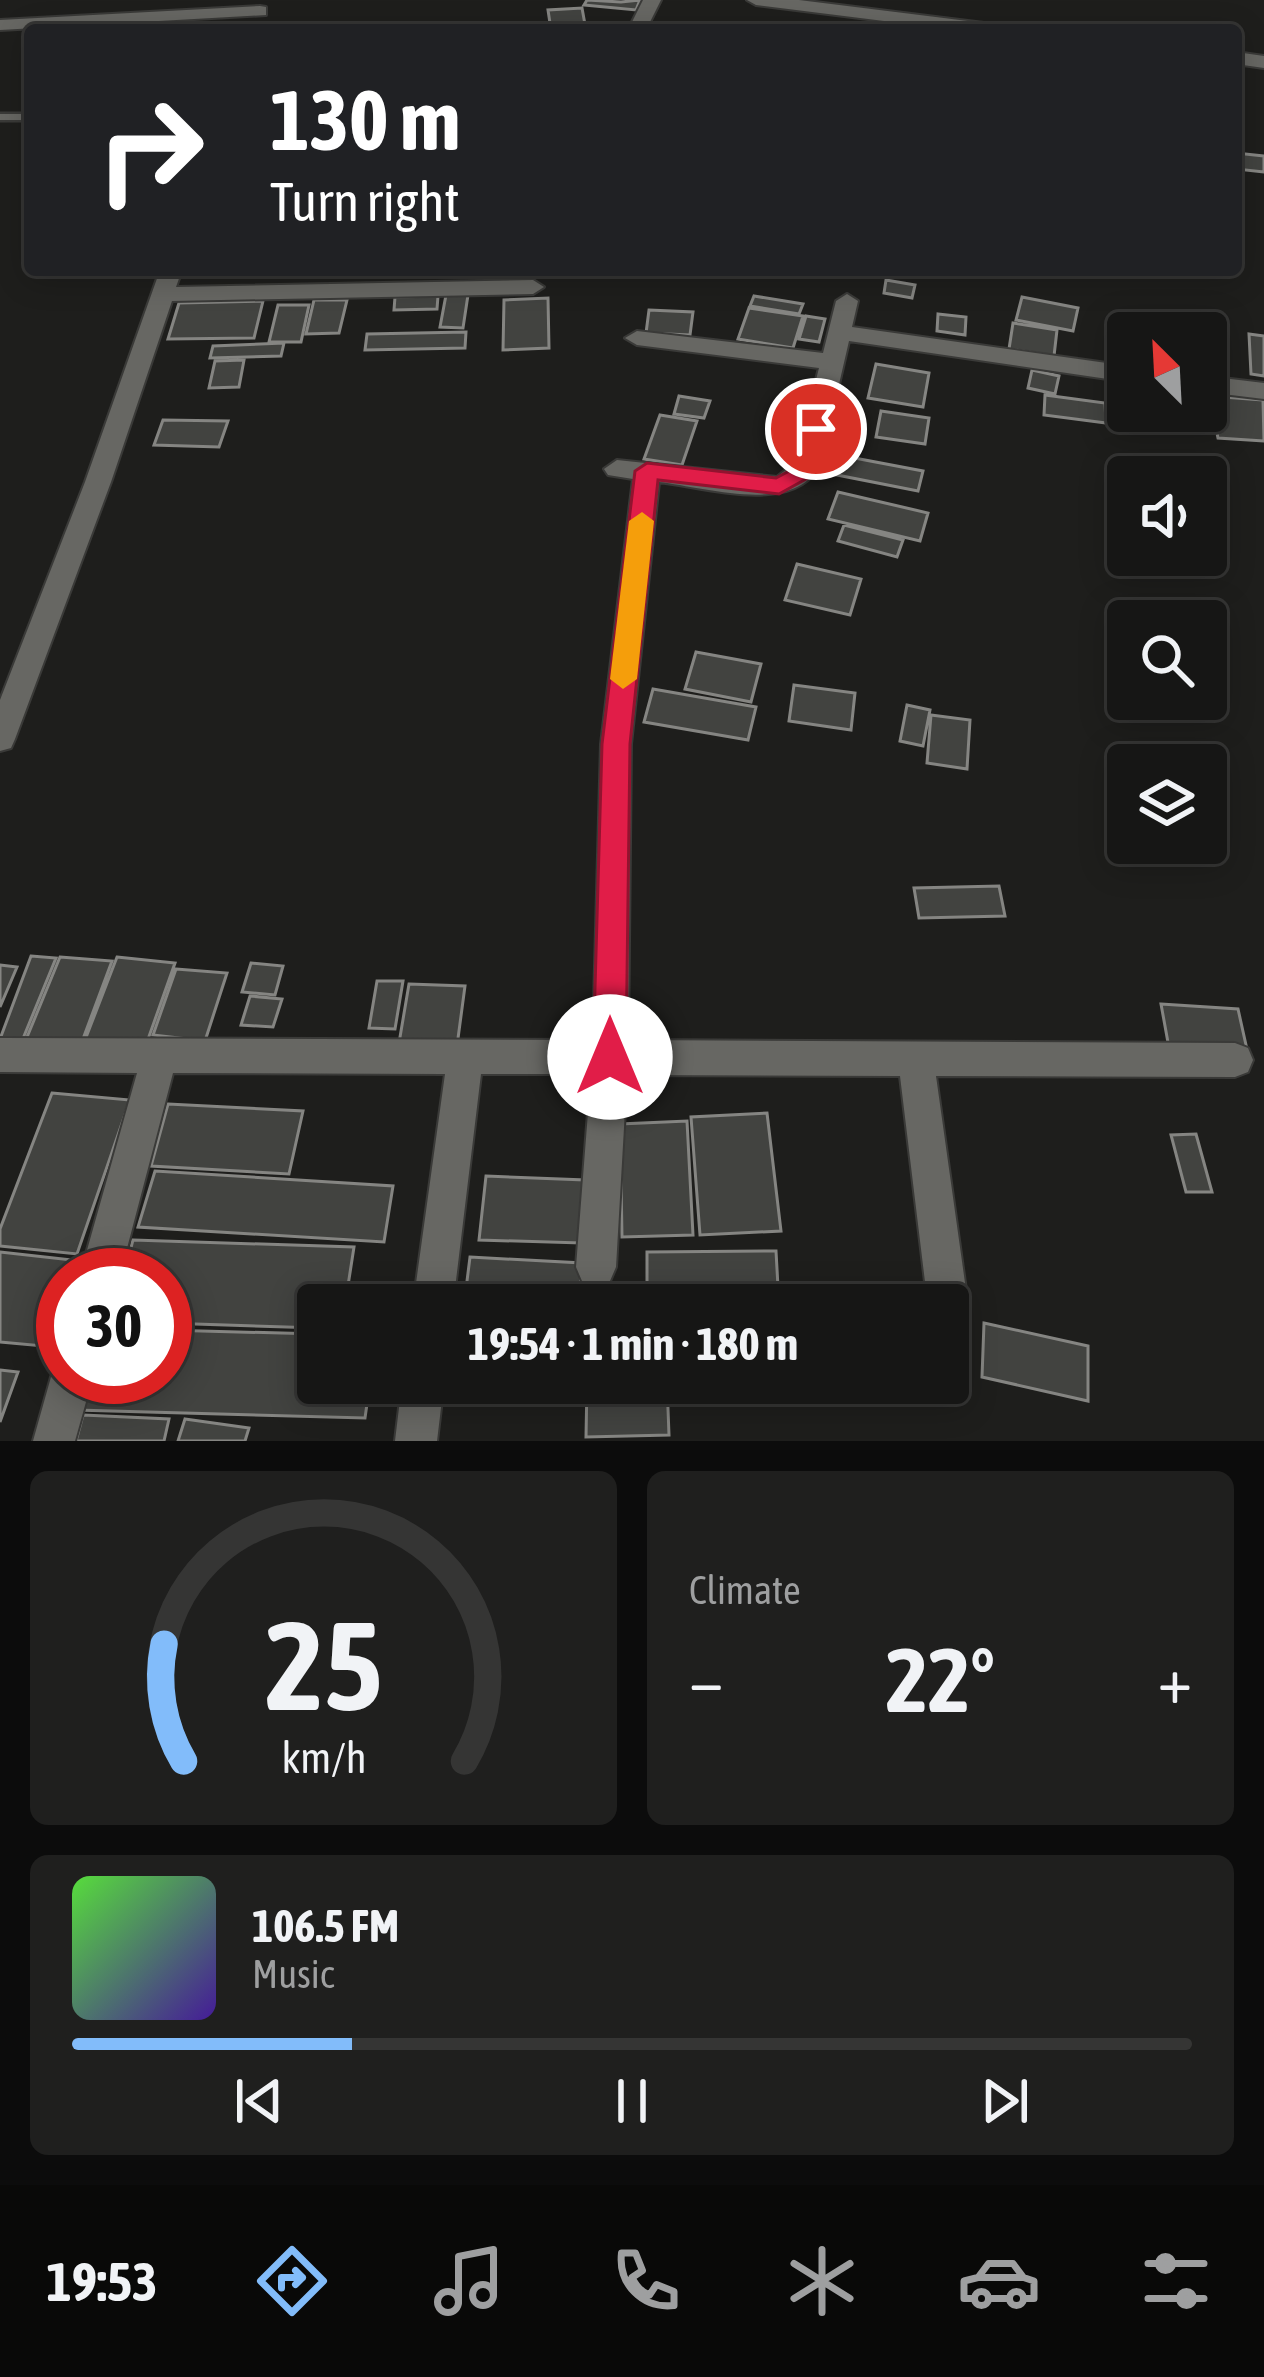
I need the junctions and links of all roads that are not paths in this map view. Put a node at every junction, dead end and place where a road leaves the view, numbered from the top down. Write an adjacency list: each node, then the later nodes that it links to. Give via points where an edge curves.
1 (172, 0): 3 (street)
2 (756, 0): 6 (street)
3 (74, 2): 4 (street)
4 (0, 11)
5 (262, 14): 7 (street)
6 (903, 24)
7 (0, 25)
8 (167, 282): 9 (street); 17 (street)
9 (533, 287)
10 (847, 301): 11 (street)
11 (839, 332): 13 (street); 14 (street)
12 (637, 338): 13 (street)
13 (832, 362): 21 (street, via 808,462 794,481 779,486 632,470)
14 (1107, 371)
15 (1227, 387): 16 (street)
16 (1264, 391)
17 (0, 739)
18 (160, 1054): 19 (street); 20 (street); 24 (street)
19 (0, 1055)
20 (465, 1056): 21 (street); 26 (street)
21 (610, 1057): 22 (street); 25 (street)
22 (916, 1058): 23 (street); 27 (street)
23 (1234, 1060)
24 (107, 1248)
25 (596, 1267)
26 (436, 1284)
27 (945, 1284)
28 (64, 1404): 30 (street)
29 (420, 1404): 31 (street)
30 (54, 1441)
31 (416, 1441)

